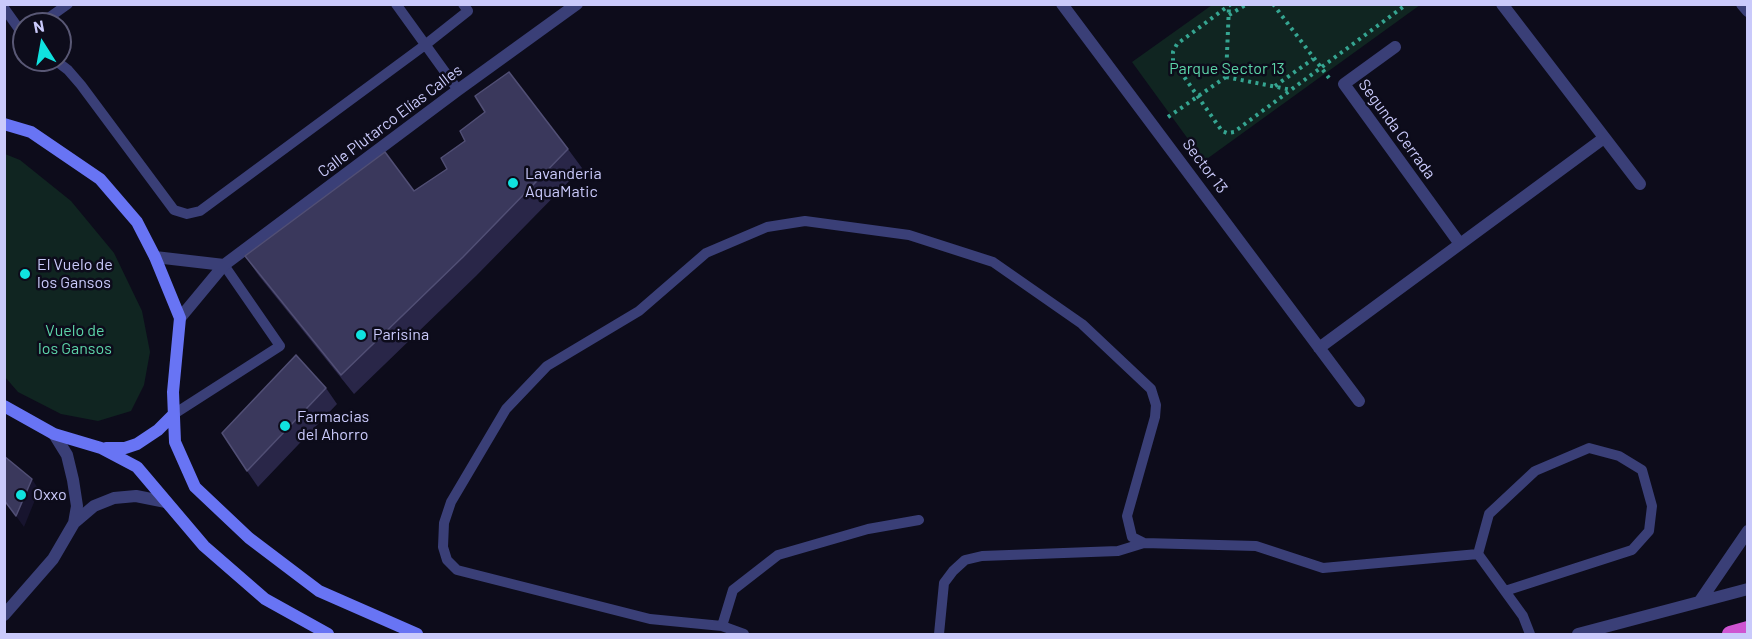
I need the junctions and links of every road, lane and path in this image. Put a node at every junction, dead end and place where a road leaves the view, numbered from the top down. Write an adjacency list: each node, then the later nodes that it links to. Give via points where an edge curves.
1 (396, 4): 13 (lane)
2 (463, 4): 13 (lane, via 468,11)
3 (577, 4): 21 (street, Calle Plutarco Elías Calles)
4 (1062, 4): 25 (street, Sector 13)
5 (1247, 4): 12 (path)
6 (1273, 4): 15 (path)
7 (1407, 4): 16 (path)
8 (1502, 4): 26 (street)
9 (1742, 4): 11 (street)
10 (1230, 5): 12 (path); 23 (path, via 1173,51 1173,61)
11 (1748, 11)
12 (1229, 16): 18 (path)
13 (425, 45): 17 (lane, via 200,212 187,214 174,210); 21 (lane)
14 (1395, 47): 19 (street, Segunda Cerrada)
15 (1313, 59): 16 (path); 20 (path)
16 (1321, 68): 19 (path, via 1332,82); 22 (path)
17 (70, 72)
18 (1226, 77): 20 (path); 23 (path)
19 (1344, 84): 28 (street, Segunda Cerrada)
20 (1275, 86): 22 (path)
21 (458, 90): 30 (street, Calle Plutarco Elías Calles)
22 (1292, 90): 23 (path, via 1234,132 1227,133)
23 (1198, 96): 25 (path)
24 (4, 124): 29 (main road, via 31,132 100,178 136,222)
25 (1155, 126): 32 (street, Sector 13)
26 (1604, 138): 27 (street); 28 (street)
27 (1640, 184)
28 (1460, 244): 32 (street)
29 (155, 257): 30 (street); 31 (main road)
30 (224, 265): 31 (street, Calle Plutarco Elías Calles); 35 (lane, via 280,346)
31 (180, 318): 35 (main road)
32 (1319, 348): 33 (street, Sector 13)
33 (1359, 401)
34 (4, 406): 36 (main road)
35 (174, 414): 37 (main road, via 137,444); 51 (main road, via 175,442 195,487 249,538 319,591)
36 (54, 434): 37 (main road); 40 (street, via 67,455 73,480)
37 (102, 448): 38 (main road, via 137,467)
38 (166, 502): 40 (street, via 136,496 114,498 94,506); 50 (main road, via 204,546 265,599)
39 (919, 520): 48 (lane, via 868,529 777,555 733,590)
40 (74, 523): 47 (street, via 53,559)
41 (1748, 531): 46 (street)
42 (1144, 543): 43 (lane, via 1256,546 1323,568); 48 (lane, via 1132,537 1127,516 1156,405 1151,389 1082,324 993,262 909,235 805,220 766,227 706,253 639,311 547,366 506,410 451,502 444,524 443,547 447,560 457,570 650,619); 53 (lane, via 1118,551 965,560 944,583)
43 (1478, 554): 45 (lane); 45 (lane, via 1489,514 1535,471 1589,448 1619,456 1642,470 1652,506 1649,531 1632,550)
44 (1748, 589): 46 (street)
45 (1505, 591): 54 (lane)
46 (1700, 601): 55 (street)
47 (4, 615)
48 (722, 626): 52 (lane)
49 (1748, 629): 56 (highway)
50 (328, 634)
51 (417, 634)
52 (744, 634)
53 (939, 634)
54 (1530, 634)
55 (1578, 634)
56 (1730, 634)

